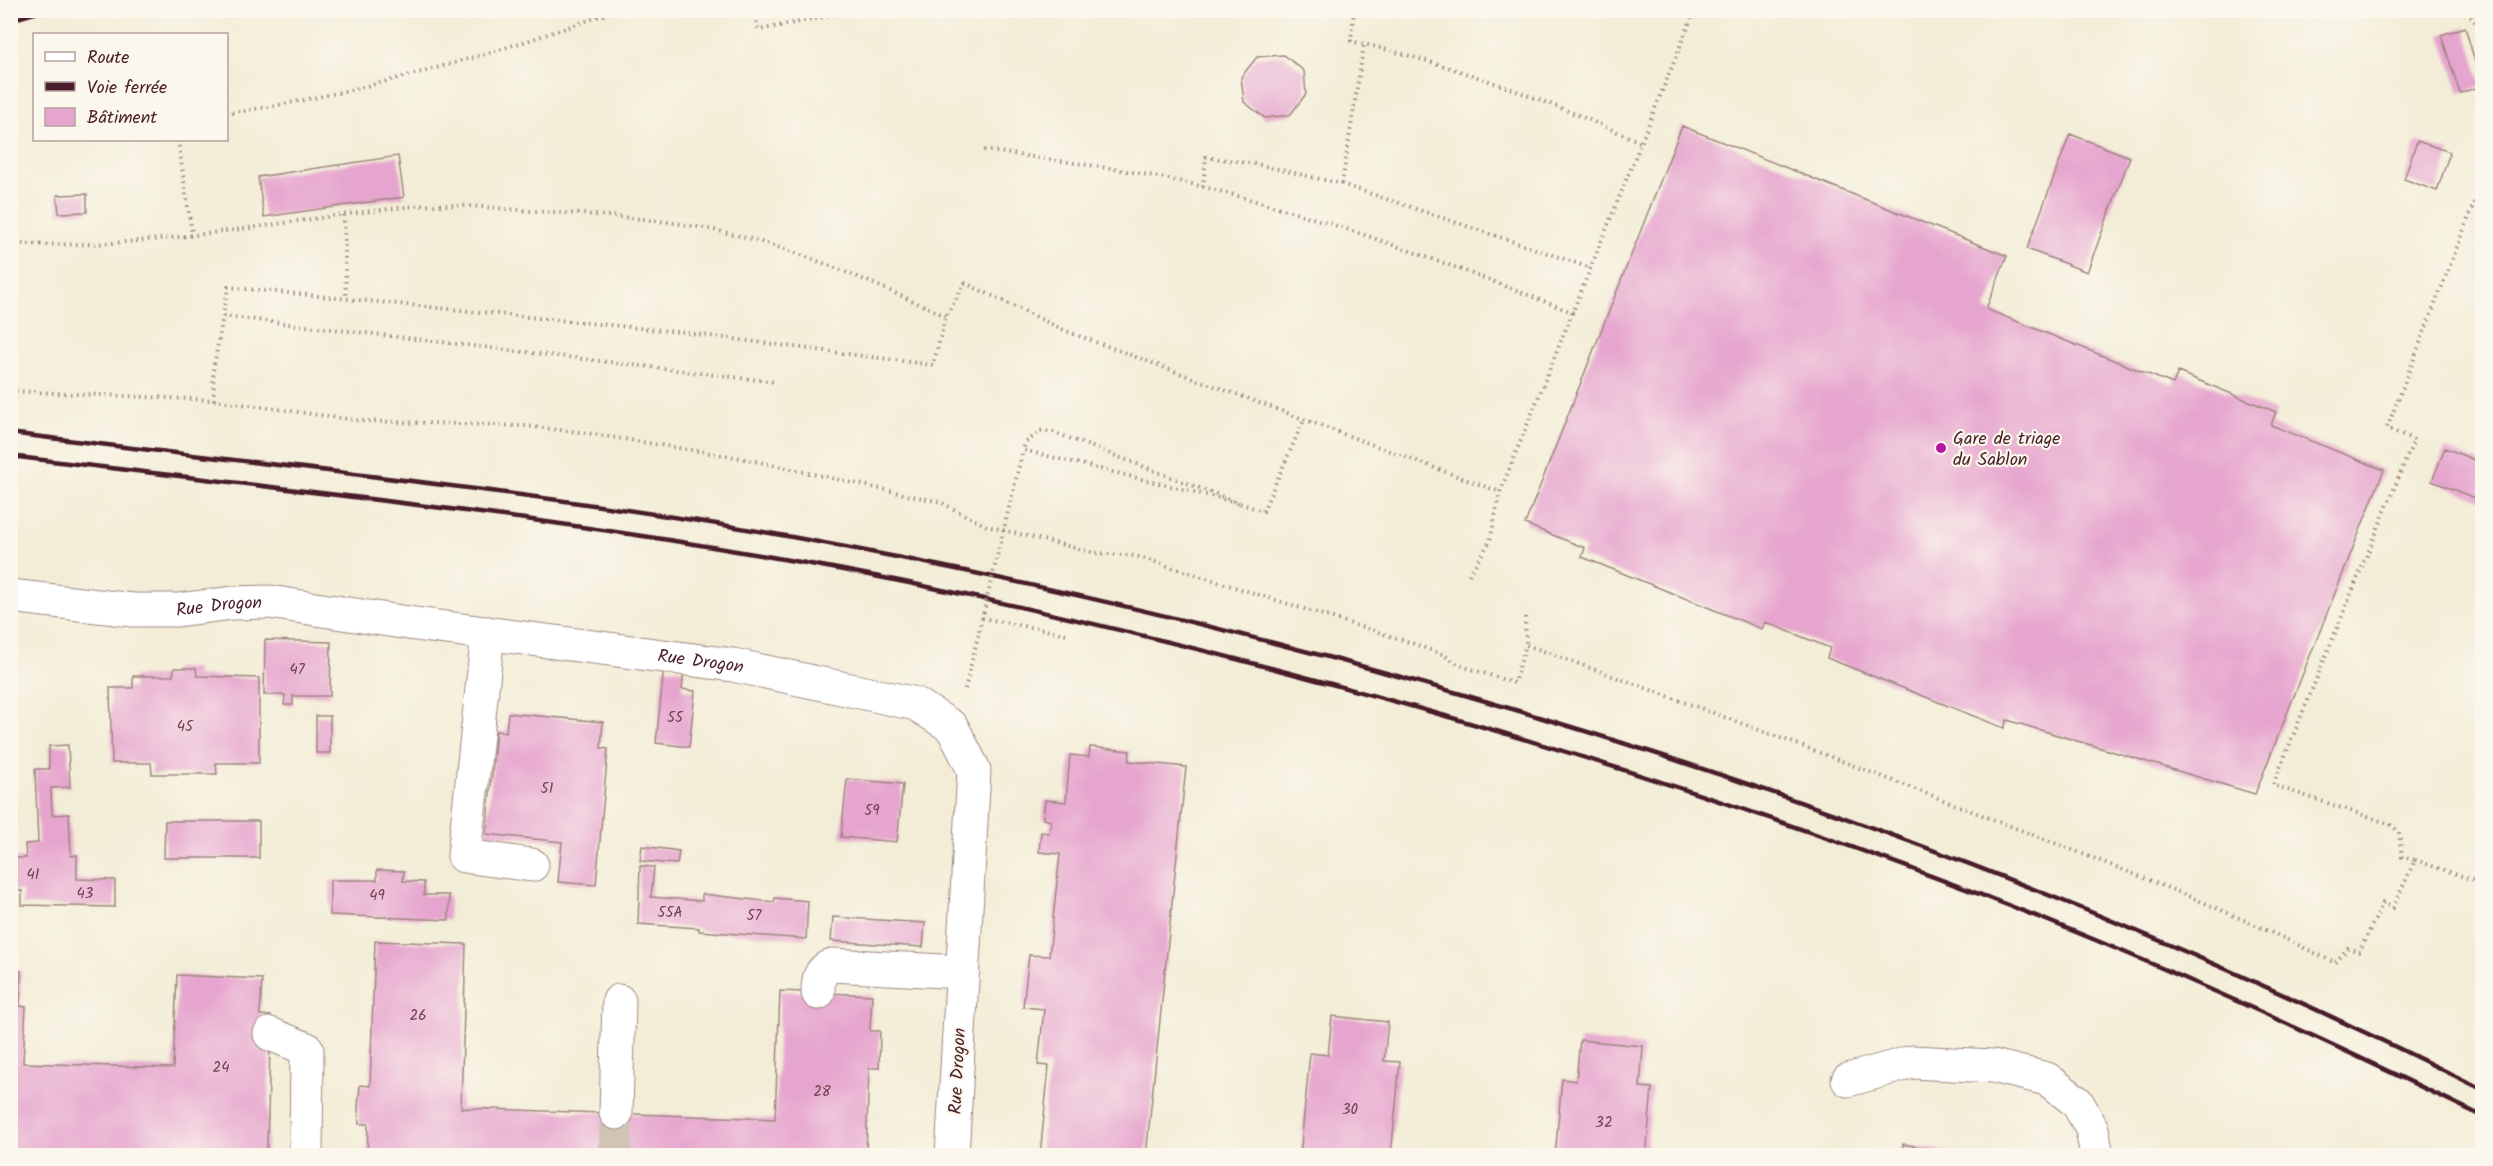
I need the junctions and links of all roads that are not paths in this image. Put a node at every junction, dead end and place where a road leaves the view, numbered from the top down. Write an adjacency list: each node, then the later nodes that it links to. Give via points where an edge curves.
1 (10, 596): 2 (street, Rue Drogon, via 133,610 269,602)
2 (488, 633): 3 (street, via 464,856); 4 (street, Rue Drogon, via 733,665 916,704 952,727 974,770)
3 (532, 865)
4 (962, 972): 5 (street, via 832,965 823,969); 11 (street, Rue Drogon)
5 (818, 993)
6 (619, 1001): 9 (street)
7 (270, 1034): 10 (street, via 307,1049)
8 (1848, 1080): 12 (street, via 1912,1062 1993,1066 2048,1079 2077,1102 2092,1129)
9 (616, 1113)
10 (306, 1155)
11 (952, 1155)
12 (2097, 1155)

